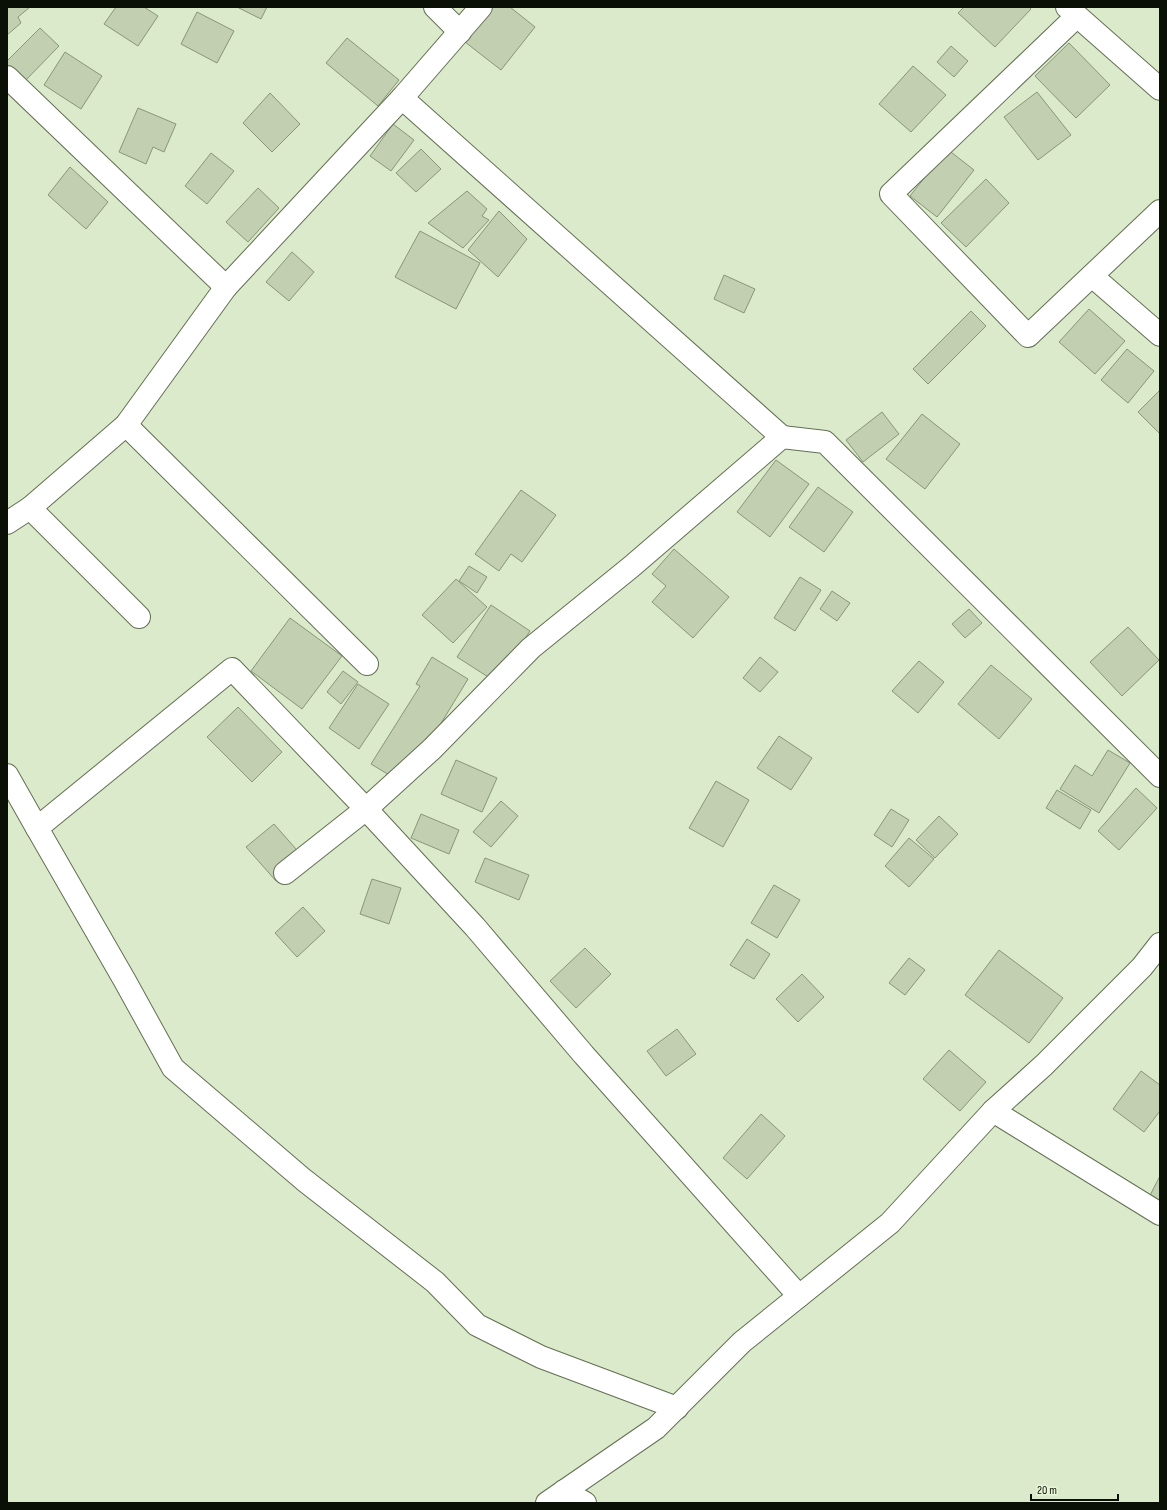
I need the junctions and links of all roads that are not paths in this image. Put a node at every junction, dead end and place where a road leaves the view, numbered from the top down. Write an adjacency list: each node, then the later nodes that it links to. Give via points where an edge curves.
1 (436, 7): 4 (street)
2 (481, 7): 4 (street)
3 (1072, 11): 6 (street); 9 (street, via 891,194 1028,336)
4 (460, 32): 7 (street)
5 (7, 77): 10 (street)
6 (1160, 89)
7 (402, 98): 10 (street); 13 (street)
8 (1160, 211): 9 (street)
9 (1092, 276): 11 (street)
10 (226, 287): 12 (street)
11 (1160, 335)
12 (126, 426): 14 (street); 17 (street)
13 (782, 437): 19 (street, via 825,442); 20 (street, via 631,567 531,648 432,749)
14 (30, 508): 15 (street); 16 (street)
15 (7, 523)
16 (139, 617)
17 (367, 664)
18 (7, 776): 21 (street)
19 (1160, 776)
20 (366, 808): 21 (street, via 232,669); 22 (street); 26 (street, via 475,927 584,1055)
21 (37, 828): 27 (street, via 173,1068 304,1180 435,1282 476,1325 541,1357)
22 (285, 873)
23 (1160, 944): 24 (street, via 1142,967 1044,1065)
24 (993, 1111): 25 (street); 26 (street, via 890,1223)
25 (1160, 1214)
26 (799, 1296): 27 (street, via 742,1342)
27 (677, 1408): 28 (street, via 656,1428)
28 (556, 1497): 29 (street)
29 (585, 1503)

